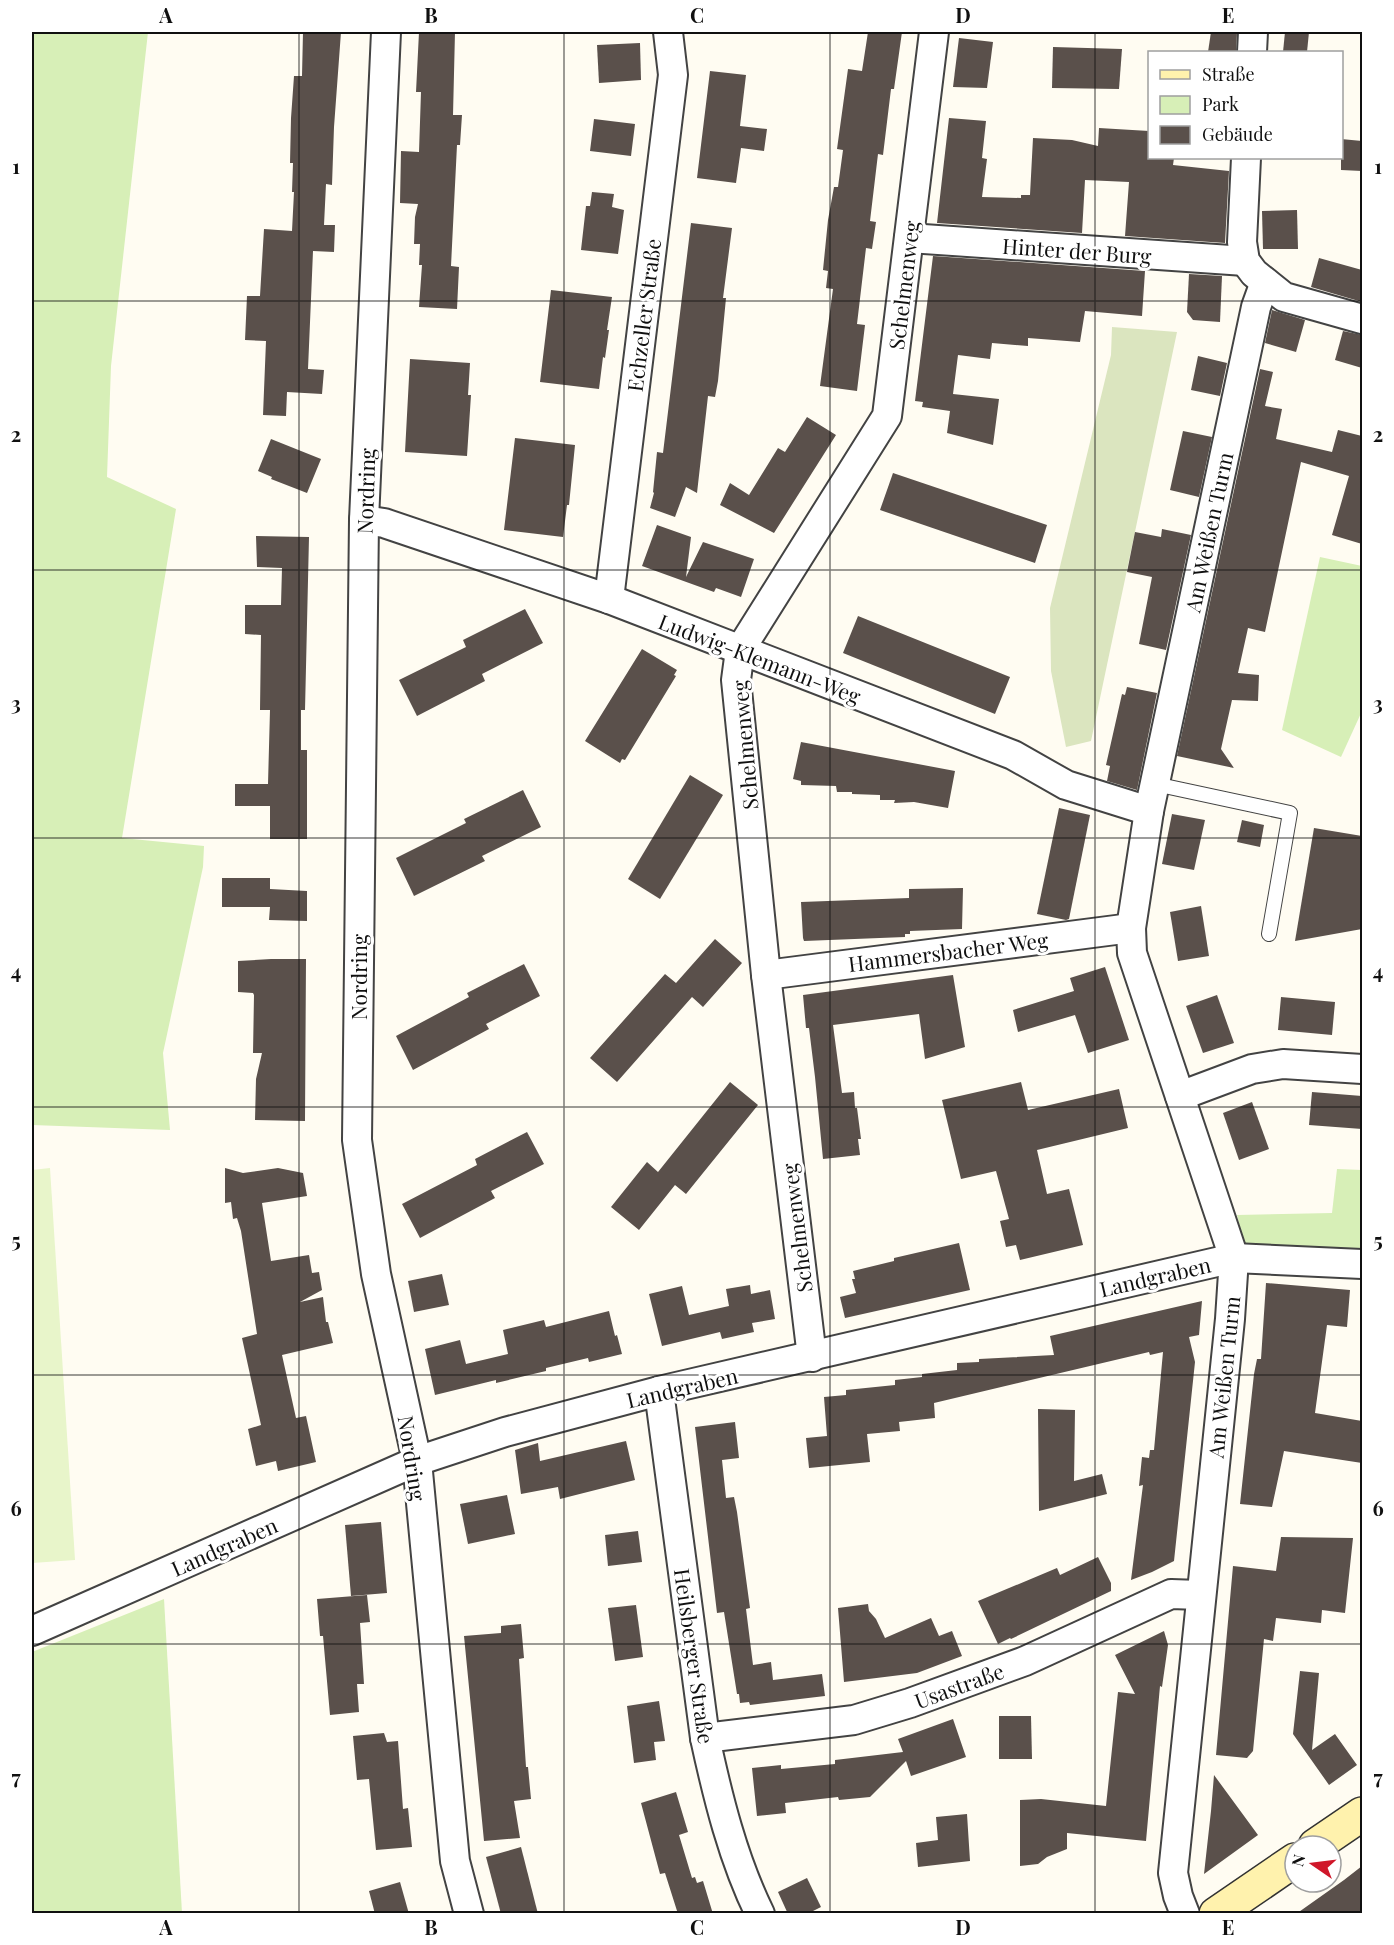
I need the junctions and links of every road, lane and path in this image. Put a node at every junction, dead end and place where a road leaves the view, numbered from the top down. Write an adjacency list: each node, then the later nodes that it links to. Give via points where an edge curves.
1 (386, 32): 11 (street, Nordring)
2 (668, 32): 12 (street, Echzeller Straße, via 673,75)
3 (934, 32): 7 (street, Schelmenweg)
4 (1253, 32): 5 (street)
5 (1252, 51)
6 (1246, 159): 8 (street, via 1242,242)
7 (909, 238): 8 (street, Hinter der Burg); 13 (street, Schelmenweg, via 887,416)
8 (1245, 261): 9 (street)
9 (1265, 282): 10 (street, via 1284,297); 14 (street, Am Weißen Turm, via 1253,318)
10 (1362, 319)
11 (364, 520): 12 (street, Ludwig-Klemann-Weg, via 384,523); 24 (street, Nordring, via 358,1151 376,1274)
12 (609, 599): 13 (street, Ludwig-Klemann-Weg)
13 (740, 650): 14 (street, Ludwig-Klemann-Weg, via 1013,754 1066,785); 17 (street, Schelmenweg, via 736,680)
14 (1152, 797): 15 (street, Am Weißen Turm); 16 (lane, via 1290,813)
15 (1131, 928): 17 (street, Hammersbacher Weg); 19 (street, Am Weißen Turm, via 1132,953)
16 (1269, 933)
17 (766, 975): 22 (street, Schelmenweg)
18 (1362, 1069): 19 (street, via 1283,1064 1252,1069)
19 (1180, 1096): 20 (street, Am Weißen Turm)
20 (1234, 1258): 21 (street, Landgraben); 22 (street, Landgraben); 25 (street, Am Weißen Turm)
21 (1362, 1264)
22 (812, 1357): 23 (street, Landgraben)
23 (659, 1391): 24 (street, Landgraben, via 505,1432); 27 (street, Heilsberger Straße)
24 (417, 1461): 26 (street, Landgraben); 31 (street, Nordring, via 455,1861)
25 (1200, 1595): 27 (street, Usastraße, via 1171,1594 1025,1661 854,1720); 33 (street, Am Weißen Turm, via 1173,1873)
26 (32, 1630)
27 (705, 1738): 32 (street, Heilsberger Straße, via 744,1881)
28 (1362, 1814): 29 (main road)
29 (1333, 1834)
30 (1283, 1868): 34 (main road)
31 (469, 1914)
32 (760, 1914)
33 (1185, 1914)
34 (1216, 1914)

